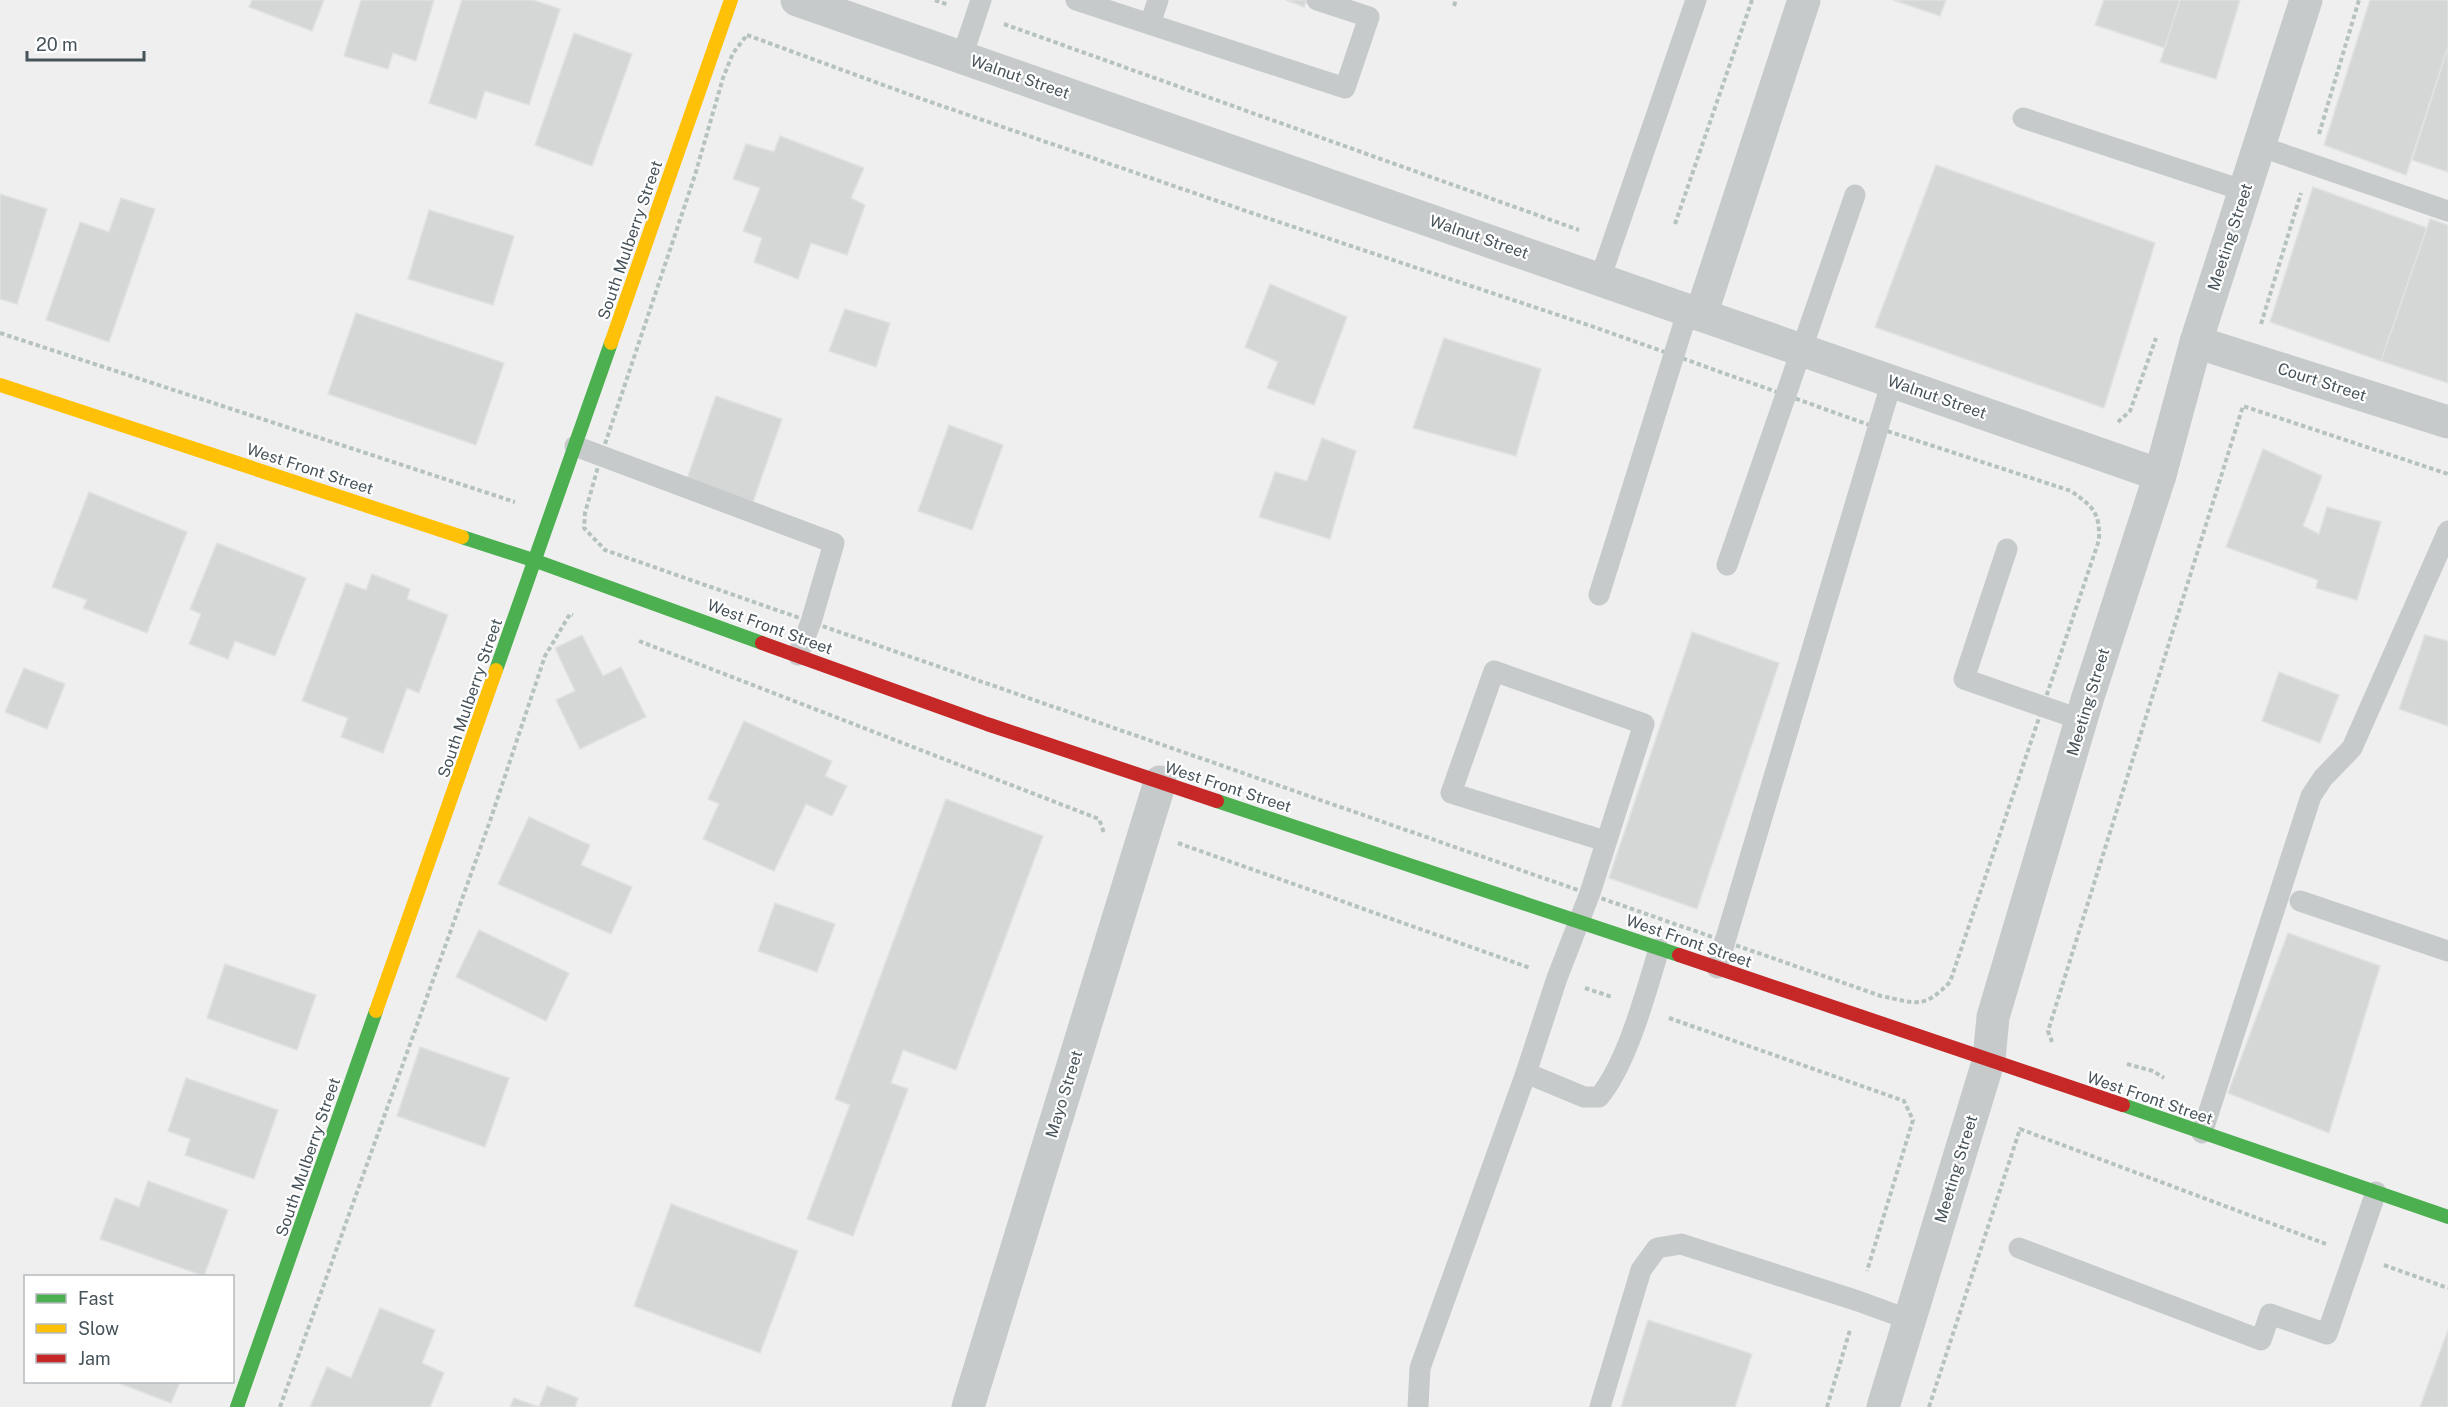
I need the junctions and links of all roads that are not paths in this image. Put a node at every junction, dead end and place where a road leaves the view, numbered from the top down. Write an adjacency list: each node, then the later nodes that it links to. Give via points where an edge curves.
1 (731, 0): 24 (main road, South Mulberry Street)
2 (797, 0): 11 (street, Walnut Street)
3 (981, 0): 11 (lane)
4 (1076, 0): 10 (lane)
5 (1158, 0): 10 (lane)
6 (1317, 0): 10 (lane, via 1369,17 1346,88)
7 (1696, 0): 17 (lane)
8 (1804, 0): 18 (street)
9 (2306, 0): 13 (street, Meeting Street)
10 (1150, 24)
11 (962, 57): 17 (street, Walnut Street)
12 (2023, 118): 14 (lane)
13 (2259, 146): 14 (street, Meeting Street); 16 (lane)
14 (2245, 191): 19 (street, Meeting Street)
15 (1855, 195): 20 (lane)
16 (2448, 211)
17 (1600, 279): 18 (street, Walnut Street)
18 (1695, 313): 20 (street, Walnut Street); 30 (lane, via 1674,357)
19 (2196, 342): 23 (street, Court Street); 25 (street, Meeting Street)
20 (1802, 350): 21 (street, Walnut Street); 29 (lane)
21 (1892, 381): 25 (street, Walnut Street); 39 (lane)
22 (0, 385): 28 (main road, West Front Street)
23 (2448, 422)
24 (575, 446): 28 (main road, South Mulberry Street); 31 (lane, via 834,543)
25 (2160, 475): 32 (street, Meeting Street)
26 (2448, 531): 42 (lane, via 2352,748 2311,796)
27 (2007, 549): 32 (lane, via 1964,679)
28 (536, 561): 31 (main road, West Front Street); 47 (main road, South Mulberry Street)
29 (1727, 565)
30 (1599, 595)
31 (798, 655): 33 (main road, West Front Street)
32 (2082, 720): 40 (street, Meeting Street, via 1993,1017)
33 (1160, 782): 36 (main road, West Front Street); 48 (street, Mayo Street)
34 (1605, 841): 34 (lane, via 1644,724 1494,671 1450,793); 36 (lane)
35 (2300, 901): 38 (lane)
36 (1578, 921): 37 (main road, West Front Street); 41 (lane)
37 (1659, 949): 39 (main road, West Front Street); 41 (lane, via 1611,1083 1599,1098 1584,1097)
38 (2448, 951)
39 (1717, 968): 40 (main road, West Front Street)
40 (1989, 1059): 42 (main road, West Front Street); 46 (street, Meeting Street)
41 (1526, 1073): 49 (lane, via 1420,1368)
42 (2202, 1133): 43 (main road, West Front Street)
43 (2376, 1192): 44 (main road, West Front Street); 45 (lane, via 2327,1334 2270,1314 2261,1340)
44 (2448, 1216)
45 (2019, 1248)
46 (1910, 1320): 50 (lane, via 1681,1244 1657,1248 1641,1270); 51 (street, Meeting Street)
47 (237, 1407)
48 (968, 1407)
49 (1418, 1407)
50 (1600, 1407)
51 (1883, 1407)

